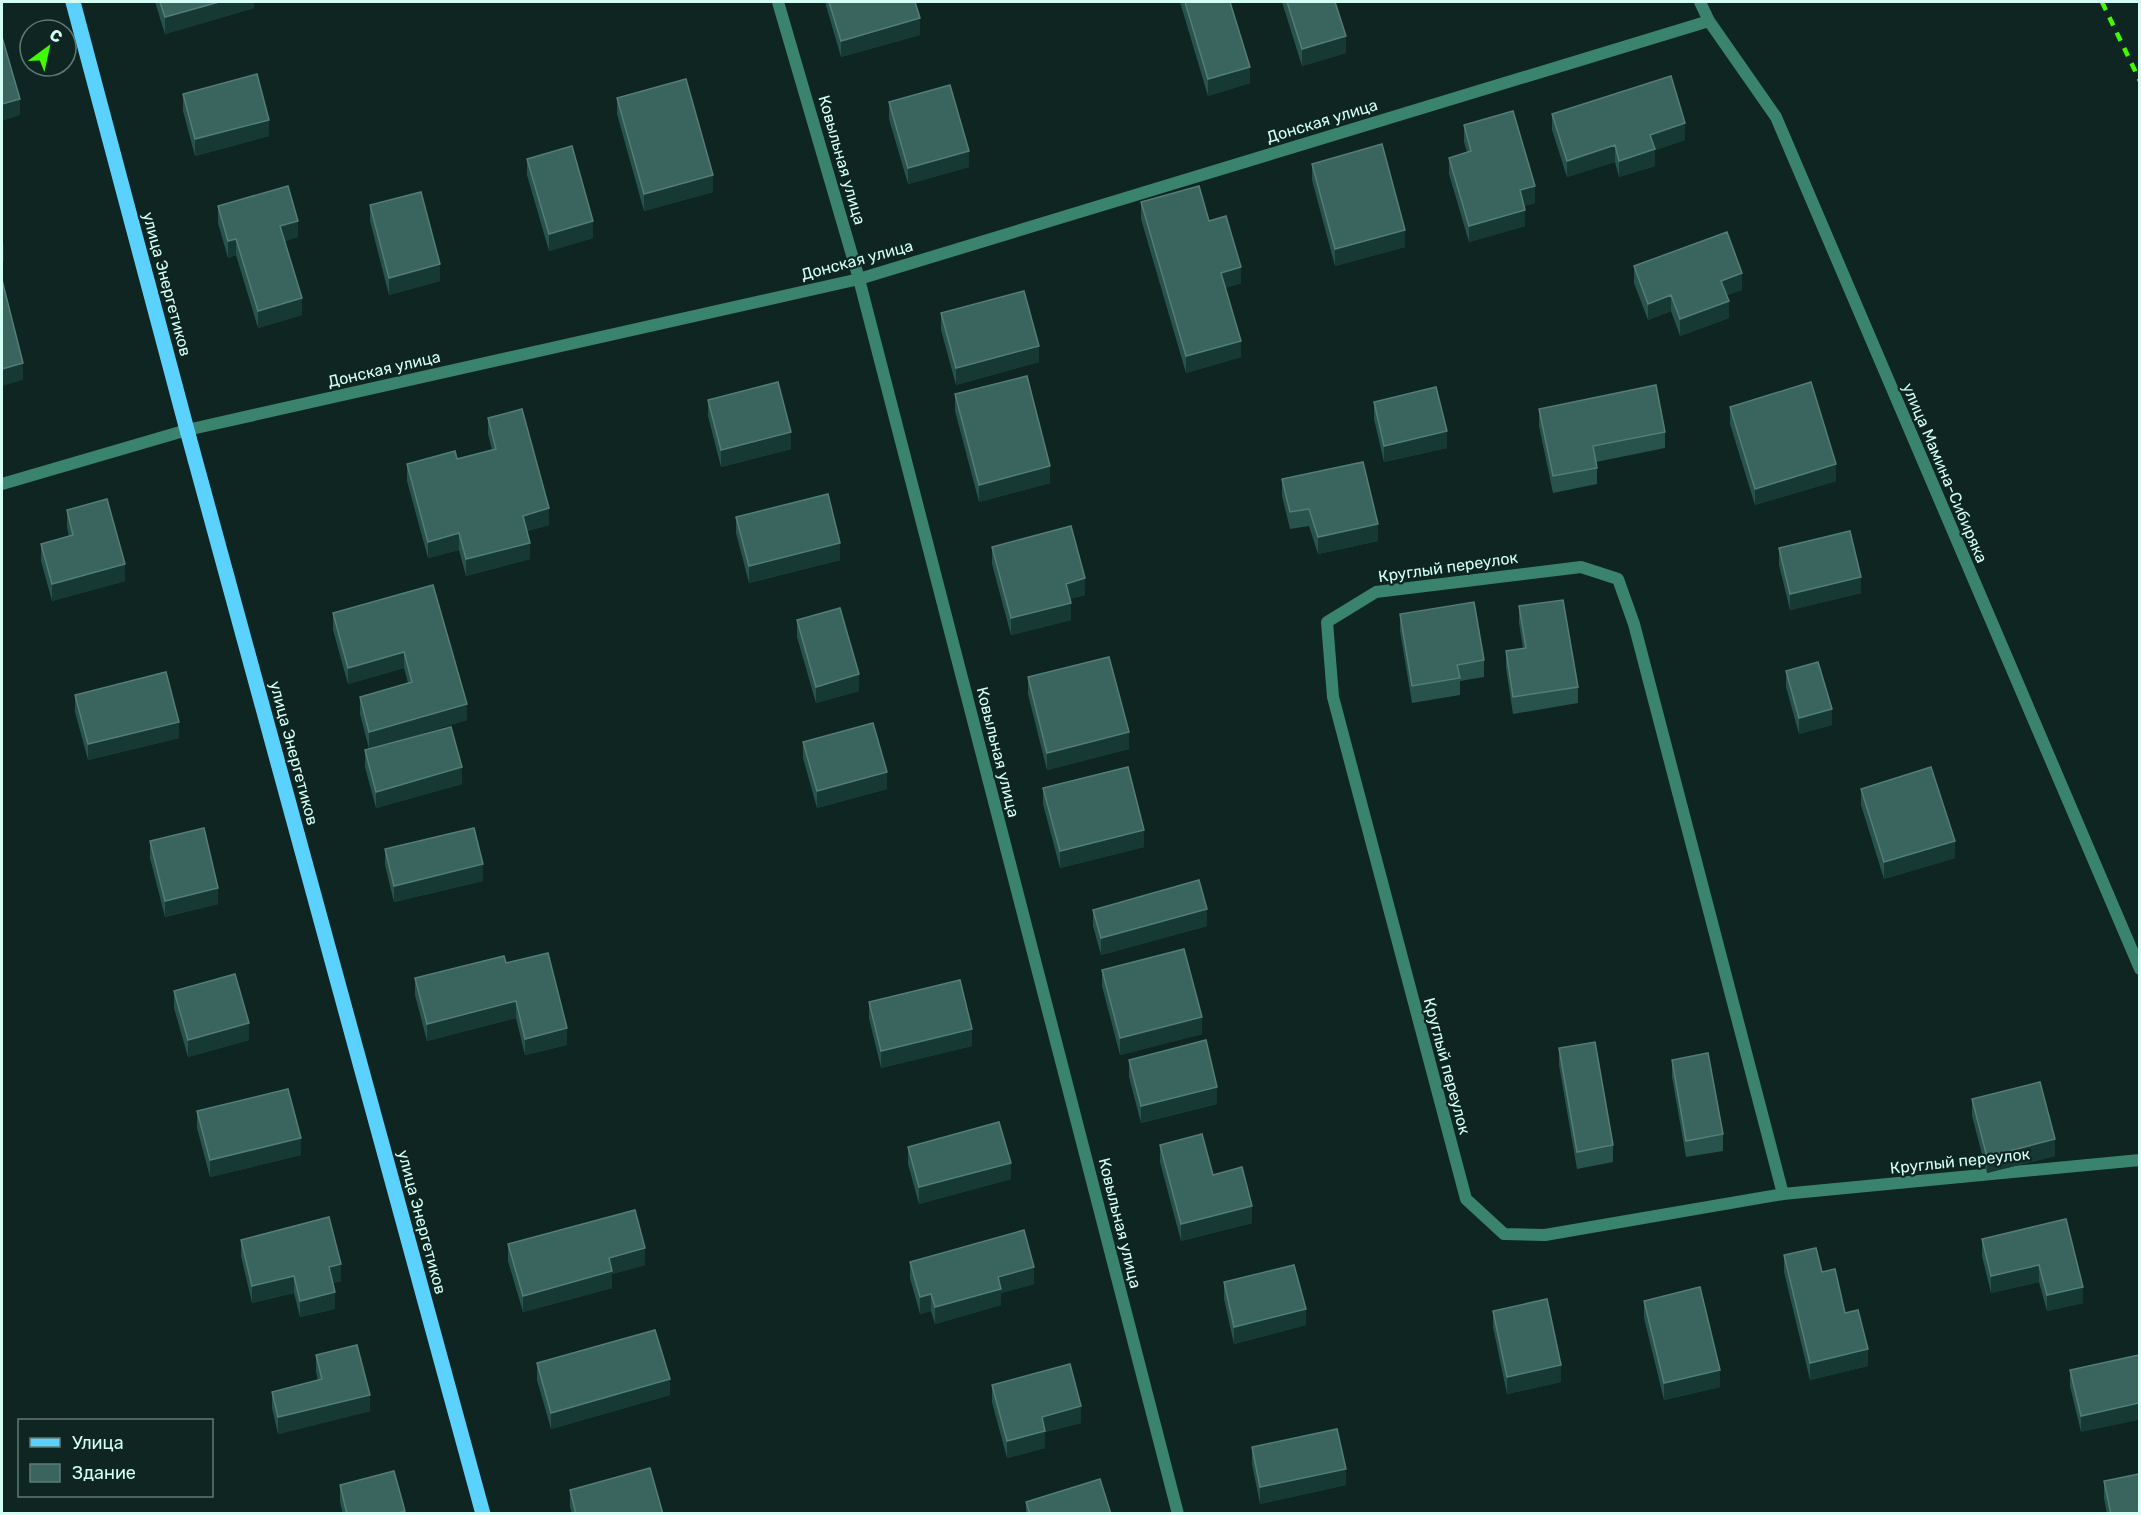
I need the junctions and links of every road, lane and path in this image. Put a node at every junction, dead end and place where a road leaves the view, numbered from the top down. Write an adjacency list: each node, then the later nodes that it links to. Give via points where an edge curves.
1 (73, 2): 6 (main road, улица Энергетиков)
2 (778, 2): 5 (street, Ковыльная улица)
3 (1700, 2): 4 (street, улица Мамина-Сибиряка)
4 (1709, 21): 5 (street, Донская улица); 8 (street, улица Мамина-Сибиряка, via 1776,117)
5 (859, 279): 6 (street, Донская улица); 12 (street, Ковыльная улица)
6 (187, 430): 7 (street, Донская улица); 11 (main road, улица Энергетиков)
7 (2, 484)
8 (2139, 969)
9 (2139, 1160): 10 (street, Круглый переулок)
10 (1783, 1194): 10 (street, Круглый переулок, via 1545,1235 1504,1234 1466,1199 1332,698 1327,622 1376,591 1581,567 1618,579 1634,624)
11 (483, 1514)
12 (1178, 1514)

